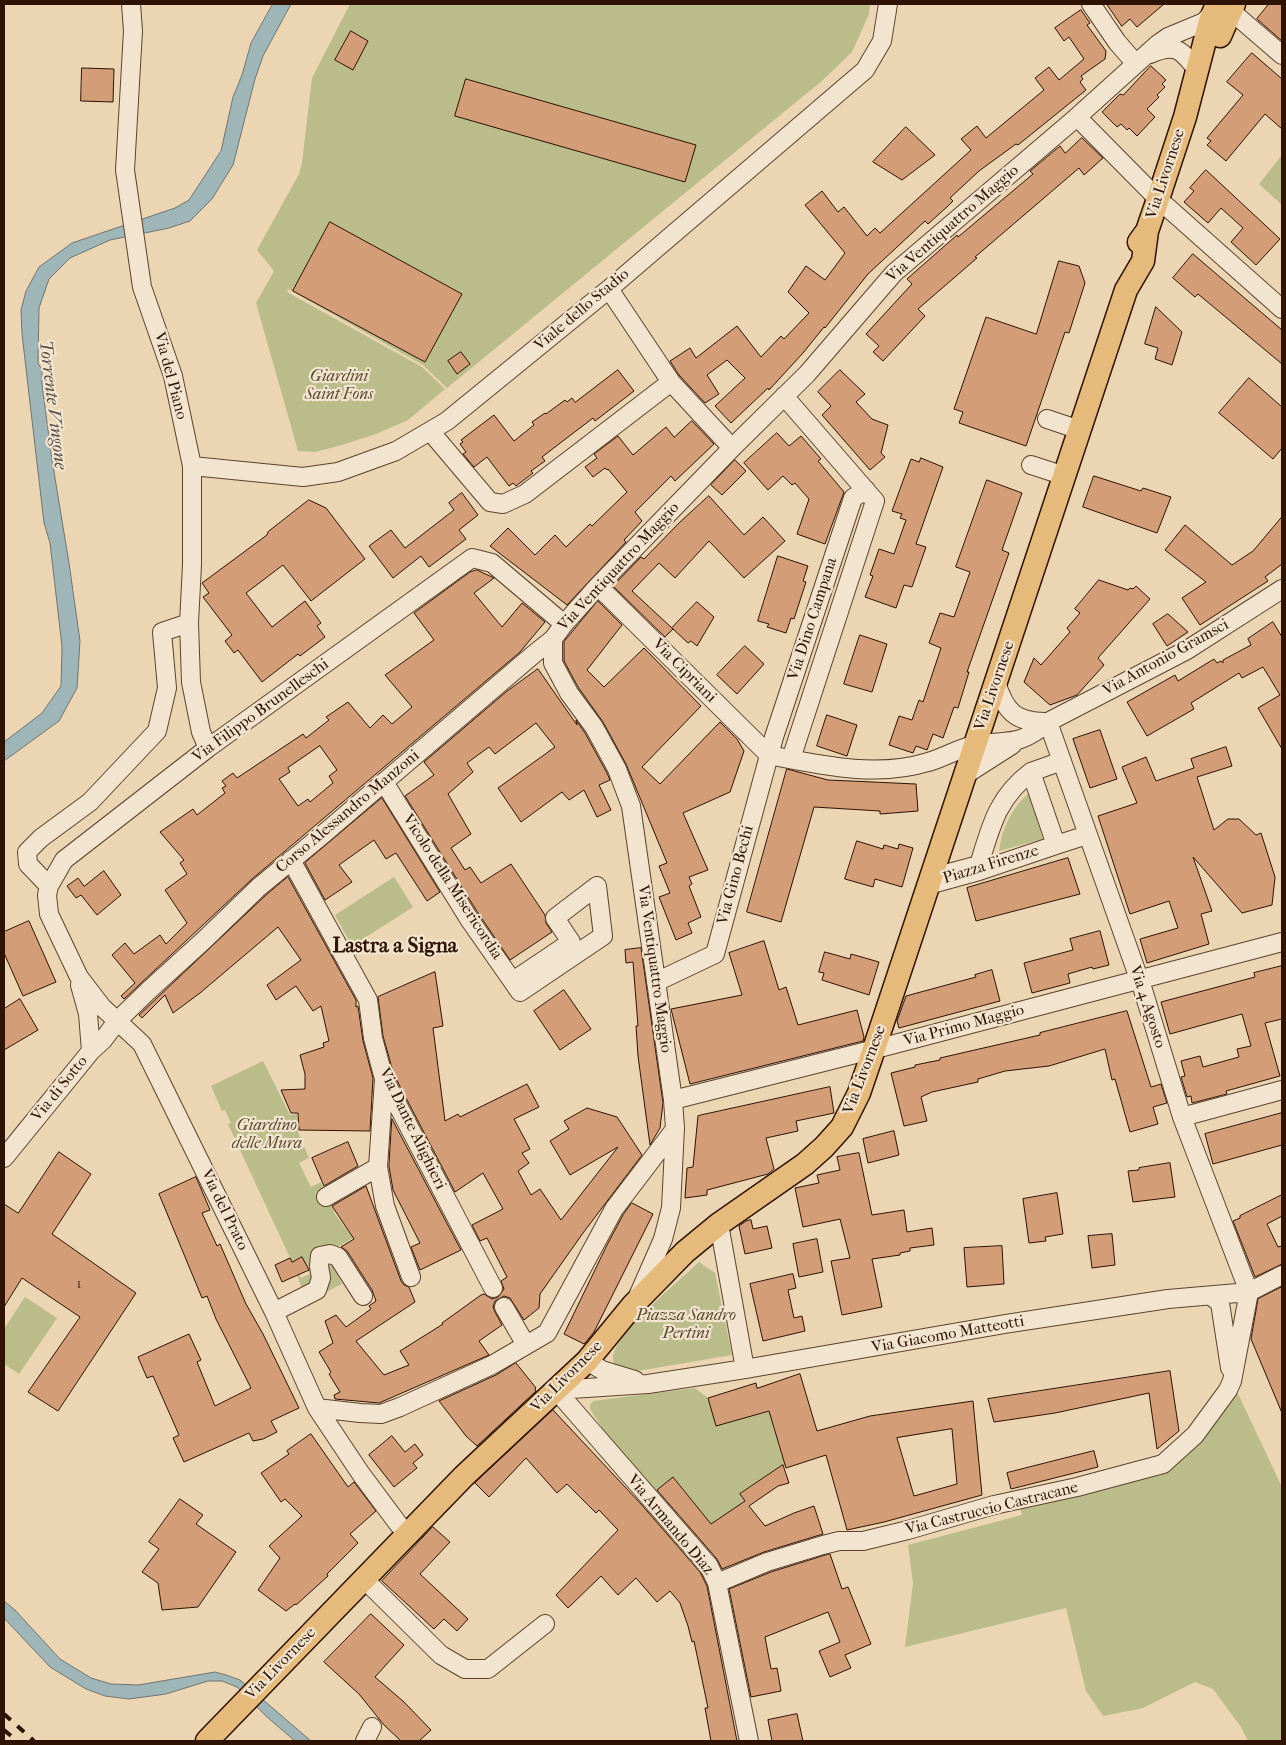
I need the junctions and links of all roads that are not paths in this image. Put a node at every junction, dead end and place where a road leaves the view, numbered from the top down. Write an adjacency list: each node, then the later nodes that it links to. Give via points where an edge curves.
1 (132, 4): 22 (street, Via del Piano, via 127,187 142,287 173,376)
2 (888, 4): 13 (street, Viale dello Stadio, via 882,41 866,70)
3 (1091, 4): 8 (street)
4 (1228, 6): 5 (main road, Via Livornese); 7 (street); 8 (street, Via Ventiquattro Maggio, via 1204,22 1168,37)
5 (1210, 44): 6 (street, Via Ventiquattro Maggio); 9 (main road, Via Livornese); 11 (main road, Via Livornese)
6 (1173, 48): 8 (street, Via Ventiquattro Maggio); 9 (street, via 1184,54)
7 (1282, 55)
8 (1139, 61): 10 (street, Via Ventiquattro Maggio)
9 (1197, 70): 11 (main road, Via Livornese)
10 (1077, 117): 12 (street); 16 (street, Via Ventiquattro Maggio, via 894,273)
11 (1185, 117): 12 (main road, Via Livornese)
12 (1162, 202): 14 (street); 18 (main road, Via Livornese, via 1147,230 1141,267 1128,286)
13 (609, 289): 15 (street); 19 (street, Viale dello Stadio, via 447,421)
14 (1282, 309)
15 (671, 382): 19 (street, via 524,494 503,504 490,502); 20 (street)
16 (784, 396): 20 (street, Via Ventiquattro Maggio); 24 (street)
17 (1047, 419): 18 (street)
18 (1080, 430): 23 (main road, Via Livornese)
19 (430, 431): 22 (street, Viale dello Stadio, via 396,451 338,472 302,477)
20 (732, 448): 25 (street, Via Ventiquattro Maggio)
21 (1031, 465): 23 (street)
22 (192, 466): 27 (street, Via del Piano)
23 (1065, 476): 30 (main road, Via Livornese)
24 (871, 496): 35 (street, Via Dino Campana, via 853,498); 36 (street, Via Dino Campana)
25 (598, 586): 28 (street, Via Ventiquattro Maggio); 35 (street, Via Cipriani)
26 (1280, 596): 31 (street, Via Antonio Gramsci, via 1187,650)
27 (189, 623): 34 (street, Via del Piano, via 191,682 201,732); 45 (street, via 162,632 167,688 157,731 90,802 27,852 28,864)
28 (564, 624): 29 (street, Via Ventiquattro Maggio); 34 (street, Via Filippo Brunelleschi, via 492,563 472,558)
29 (553, 639): 40 (street, Corso Alessandro Manzoni); 49 (street, Via Ventiquattro Maggio, via 553,663 569,693 594,727 617,770 631,806)
30 (996, 682): 31 (street, via 1001,699 1018,718); 33 (main road, Via Livornese)
31 (1048, 722): 32 (street, Via Antonio Gramsci); 37 (street, Via 4 Agosto)
32 (1019, 741): 33 (street, Via Antonio Gramsci); 39 (street, Via Antonio Gramsci)
33 (975, 745): 36 (street, Via Antonio Gramsci, via 928,762 898,768 853,768); 39 (main road, Via Livornese)
34 (208, 748): 45 (street, Via Filippo Brunelleschi, via 64,860)
35 (769, 755): 36 (street); 49 (street, Via Gino Bechi, via 715,954)
36 (791, 760)
37 (1062, 761): 38 (street); 41 (street, Via 4 Agosto)
38 (1031, 772): 42 (street, Piazza Firenze); 44 (street, Piazza Firenze, via 1017,782 995,816 986,836 980,865)
39 (965, 775): 44 (main road, Via Livornese)
40 (384, 782): 43 (street, Corso Alessandro Manzoni); 50 (street, Vicolo della Misericordia)
41 (1087, 835): 42 (street); 48 (street, Via 4 Agosto)
42 (1056, 845): 44 (street, Piazza Firenze, via 979,871)
43 (291, 860): 51 (street, Corso Alessandro Manzoni); 54 (street, Via Dante Alighieri, via 368,1000 373,1038)
44 (929, 881): 52 (main road, Via Livornese)
45 (49, 886): 47 (street, Via Filippo Brunelleschi, via 49,914)
46 (1282, 942): 48 (street, Via Primo Maggio)
47 (79, 977): 51 (street, Via Filippo Brunelleschi, via 102,1007); 53 (street, Via Filippo Brunelleschi, via 88,1014)
48 (1139, 980): 52 (street, Via Primo Maggio); 57 (street, Via 4 Agosto)
49 (656, 982): 56 (street, Via Ventiquattro Maggio)
50 (516, 987): 50 (street, via 571,942 555,918 597,886 603,936)
51 (118, 1020): 53 (street, Via di Sotto); 71 (street, Via del Prato, via 142,1044)
52 (874, 1050): 56 (street, Via Primo Maggio); 62 (main road, Via Livornese, via 859,1093 842,1127 805,1164)
53 (91, 1051): 59 (street, Via di Sotto)
54 (384, 1079): 60 (street); 65 (street, Via Dante Alighieri)
55 (1282, 1090): 57 (street)
56 (673, 1100): 58 (street, Via Ventiquattro Maggio)
57 (1182, 1117): 66 (street, Via 4 Agosto)
58 (675, 1128): 69 (street, Via Ventiquattro Maggio, via 671,1208 663,1238); 72 (street, via 614,1209 547,1333)
59 (4, 1158)
60 (378, 1167): 61 (street); 64 (street, via 386,1206)
61 (326, 1197)
62 (719, 1224): 69 (main road, Via Livornese, via 685,1252); 74 (street)
63 (1282, 1275): 66 (street)
64 (411, 1277)
65 (493, 1288)
66 (1249, 1292): 68 (street, Via Giacomo Matteotti); 75 (street, Via Castruccio Castracane)
67 (363, 1296): 71 (street, via 338,1257 330,1254 320,1256 321,1278 317,1290)
68 (1211, 1296): 74 (street, Via Giacomo Matteotti, via 1168,1299 1014,1323); 75 (street, via 1220,1304)
69 (633, 1305): 73 (main road, Via Livornese)
70 (504, 1307): 72 (street)
71 (274, 1312): 78 (street, Via del Prato)
72 (526, 1345): 78 (street, via 492,1364 381,1414)
73 (587, 1361): 76 (street, Via Giacomo Matteotti, via 602,1370); 77 (main road, Via Livornese)
74 (745, 1370): 76 (street, Via Giacomo Matteotti)
75 (1232, 1381): 81 (street, Via Castruccio Castracane, via 1195,1434 1163,1464 863,1541 823,1545 767,1562)
76 (648, 1384): 77 (street, Via Giacomo Matteotti)
77 (556, 1390): 80 (main road, Via Livornese, via 464,1476); 81 (street, Via Armando Diaz, via 709,1566)
78 (317, 1408): 79 (street, Via del Prato)
79 (398, 1525)
80 (364, 1579): 82 (street, via 441,1655 465,1669 488,1669); 83 (main road, Via Livornese)
81 (717, 1583): 84 (street, Via Armando Diaz)
82 (545, 1624)
83 (208, 1741)
84 (749, 1741)

